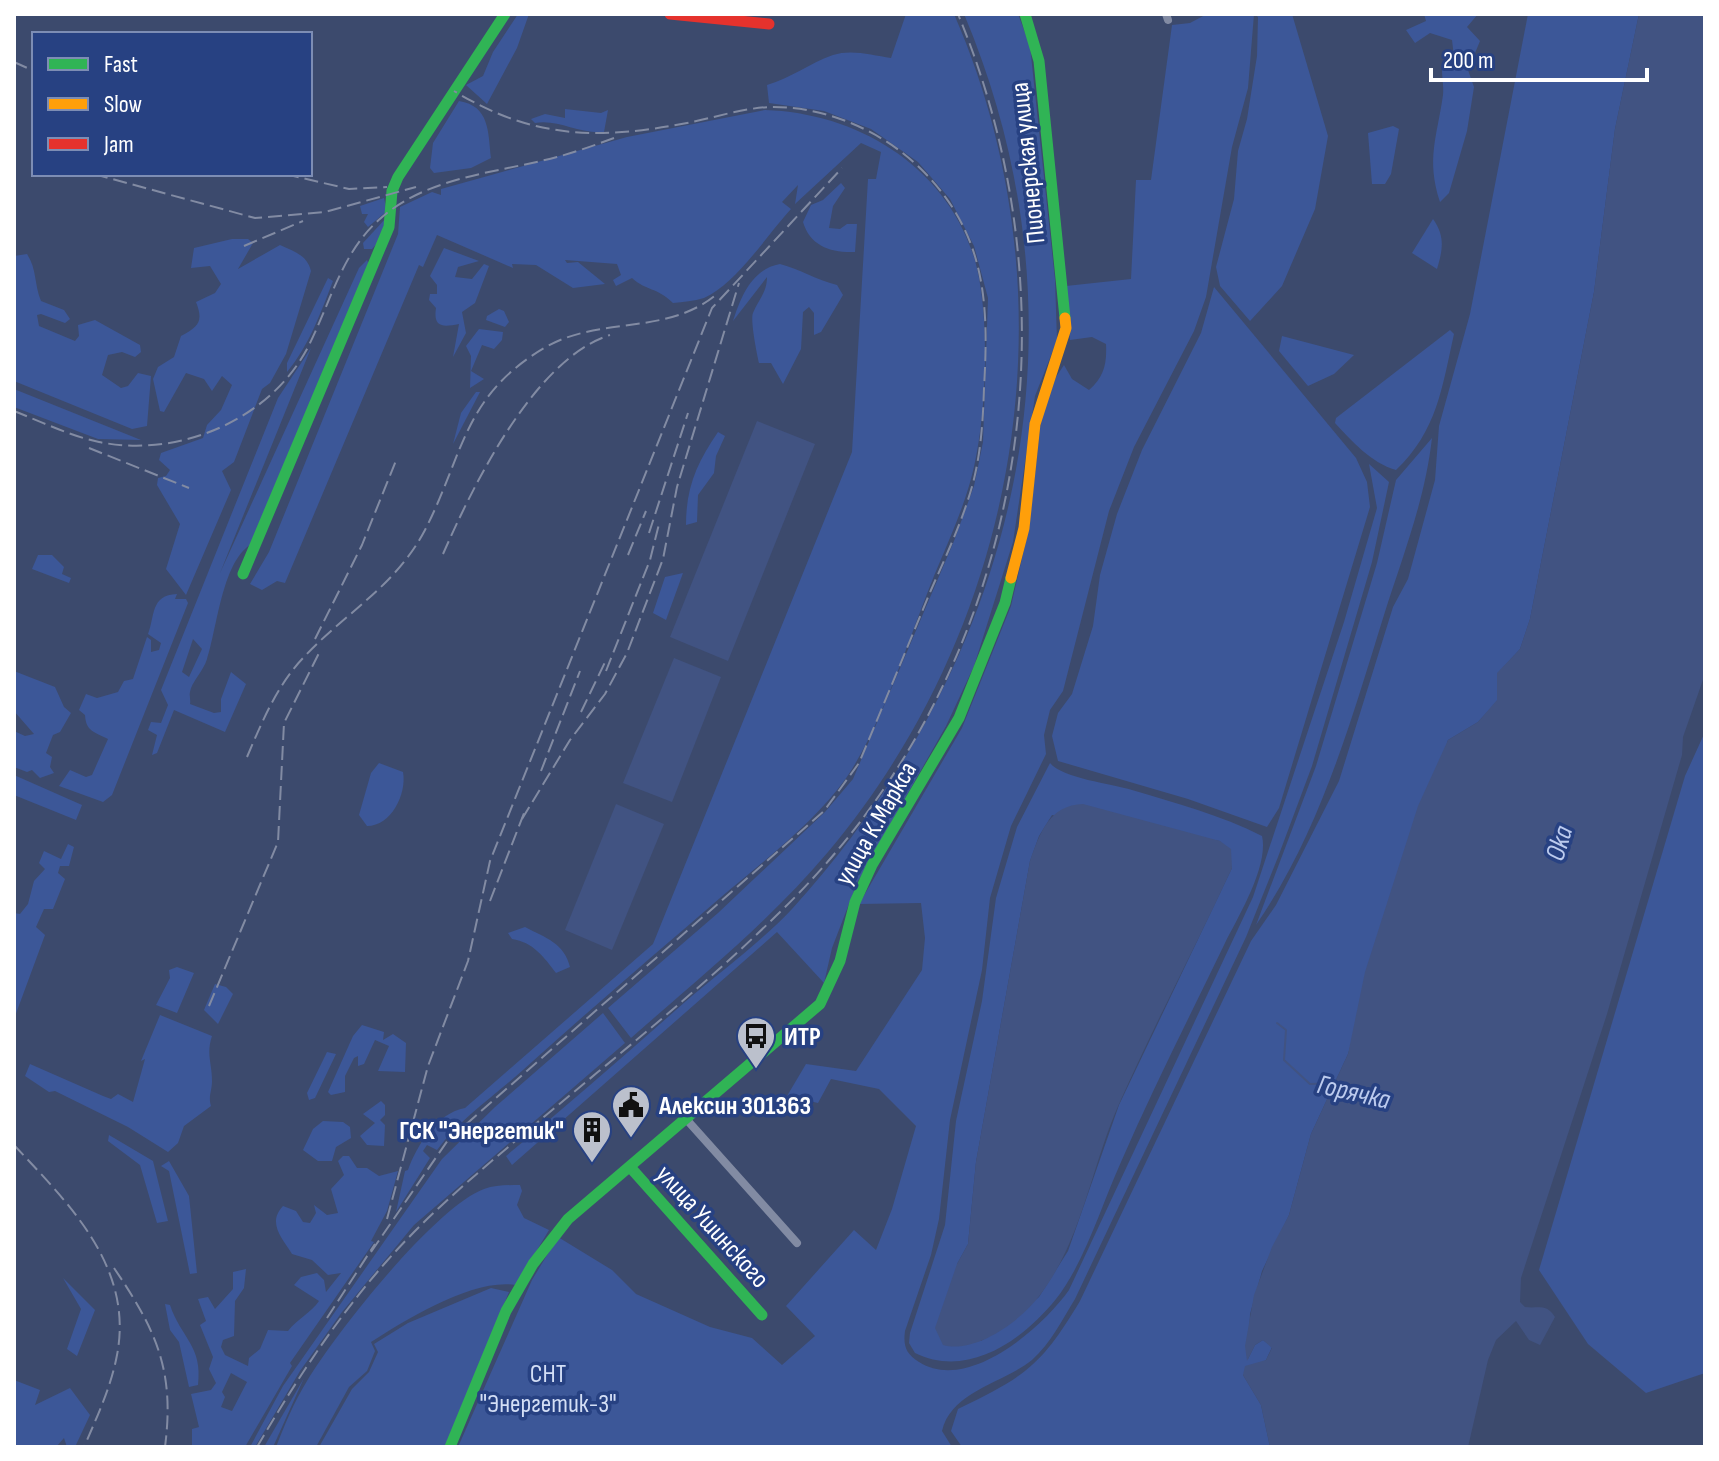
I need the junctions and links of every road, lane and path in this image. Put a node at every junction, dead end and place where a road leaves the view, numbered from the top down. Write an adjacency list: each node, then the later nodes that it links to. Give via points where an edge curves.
1 (505, 14): 6 (main road, via 394,186 389,227)
2 (670, 14): 4 (main road)
3 (1025, 14): 5 (main road, Пионерская улица, via 1039,61)
4 (769, 24)
5 (1065, 310): 7 (main road, улица К.Маркса, via 1059,353 1035,424 1024,528 1005,603 959,718 872,865 820,1004)
6 (243, 574)
7 (687, 1120): 8 (main road, улица К.Маркса); 9 (street)
8 (630, 1167): 10 (main road, улица Ушинского); 11 (main road, улица К.Маркса, via 568,1219 533,1264)
9 (797, 1243)
10 (762, 1315)
11 (450, 1447)

